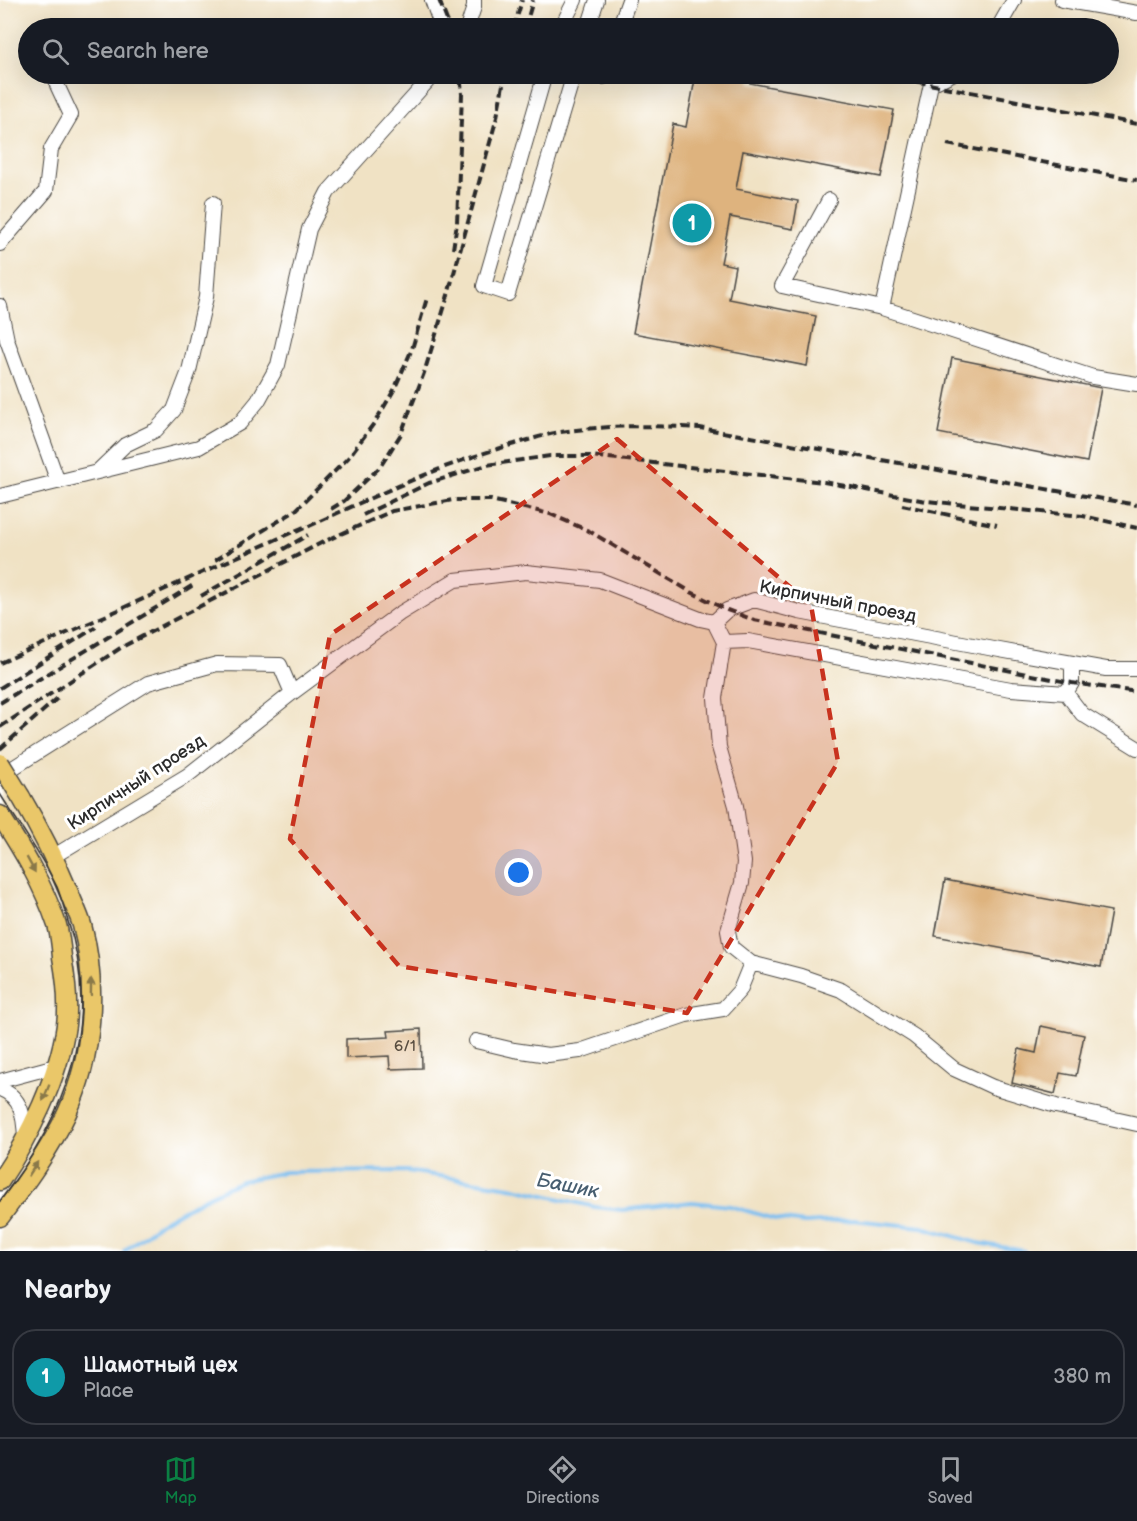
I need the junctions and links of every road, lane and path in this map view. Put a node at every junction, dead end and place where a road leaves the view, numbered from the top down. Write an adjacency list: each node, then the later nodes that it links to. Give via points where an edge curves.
1 (432, 0): 9 (street)
2 (474, 0): 10 (street)
3 (575, 0): 11 (street)
4 (597, 0): 12 (street)
5 (629, 0): 13 (street)
6 (1014, 0): 14 (street)
7 (1062, 0): 8 (street)
8 (1137, 14)
9 (438, 18)
10 (470, 18)
11 (566, 18)
12 (591, 18)
13 (623, 18)
14 (1004, 18)
15 (425, 84): 26 (street, via 328,192 309,229 278,365 240,423 199,447)
16 (542, 84): 17 (street, via 484,286 508,294)
17 (571, 84)
18 (931, 84): 24 (street)
19 (57, 85): 22 (street, via 71,115 51,149 46,190)
20 (829, 200): 24 (street, via 782,286)
21 (213, 203): 26 (street, via 206,297 189,371 174,410 156,430 125,445)
22 (0, 244)
23 (0, 306): 27 (street, via 8,340)
24 (882, 308): 25 (street, via 1093,376)
25 (1137, 384)
26 (98, 472): 27 (street)
27 (58, 482): 28 (street)
28 (0, 496)
29 (714, 622): 30 (street); 31 (street, Кирпичный проезд, via 727,610 754,600 799,612); 33 (street, Кирпичный проезд, via 600,580 526,572 455,580 399,614)
30 (724, 642): 34 (street, via 748,641 1011,689); 40 (street, via 715,698 719,747 736,806 744,862 728,931 731,947)
31 (1072, 663): 32 (street, Кирпичный проезд); 34 (street, via 1072,683)
32 (1137, 669)
33 (292, 693): 37 (street, via 280,665 217,664 148,683); 39 (street, Кирпичный проезд, via 188,775)
34 (1066, 693): 35 (street, via 1083,714)
35 (1137, 748)
36 (0, 763): 39 (main road, bridge)
37 (0, 776)
38 (0, 815): 42 (main road, one-way to 42, via 33,867 57,927 66,978 66,1025)
39 (54, 856): 48 (main road, one-way to 39, via 67,1113 81,1074 90,1025 91,974 82,924)
40 (751, 963): 41 (street, via 740,990 723,1009 686,1015 580,1051 548,1055); 45 (street, via 841,990 914,1035 954,1069 993,1087)
41 (476, 1041)
42 (56, 1066): 43 (street); 46 (main road, one-way to 46)
43 (0, 1081)
44 (0, 1089): 46 (street, via 14,1097 22,1110)
45 (1137, 1124)
46 (25, 1138): 47 (main road)
47 (0, 1181)
48 (0, 1217)

